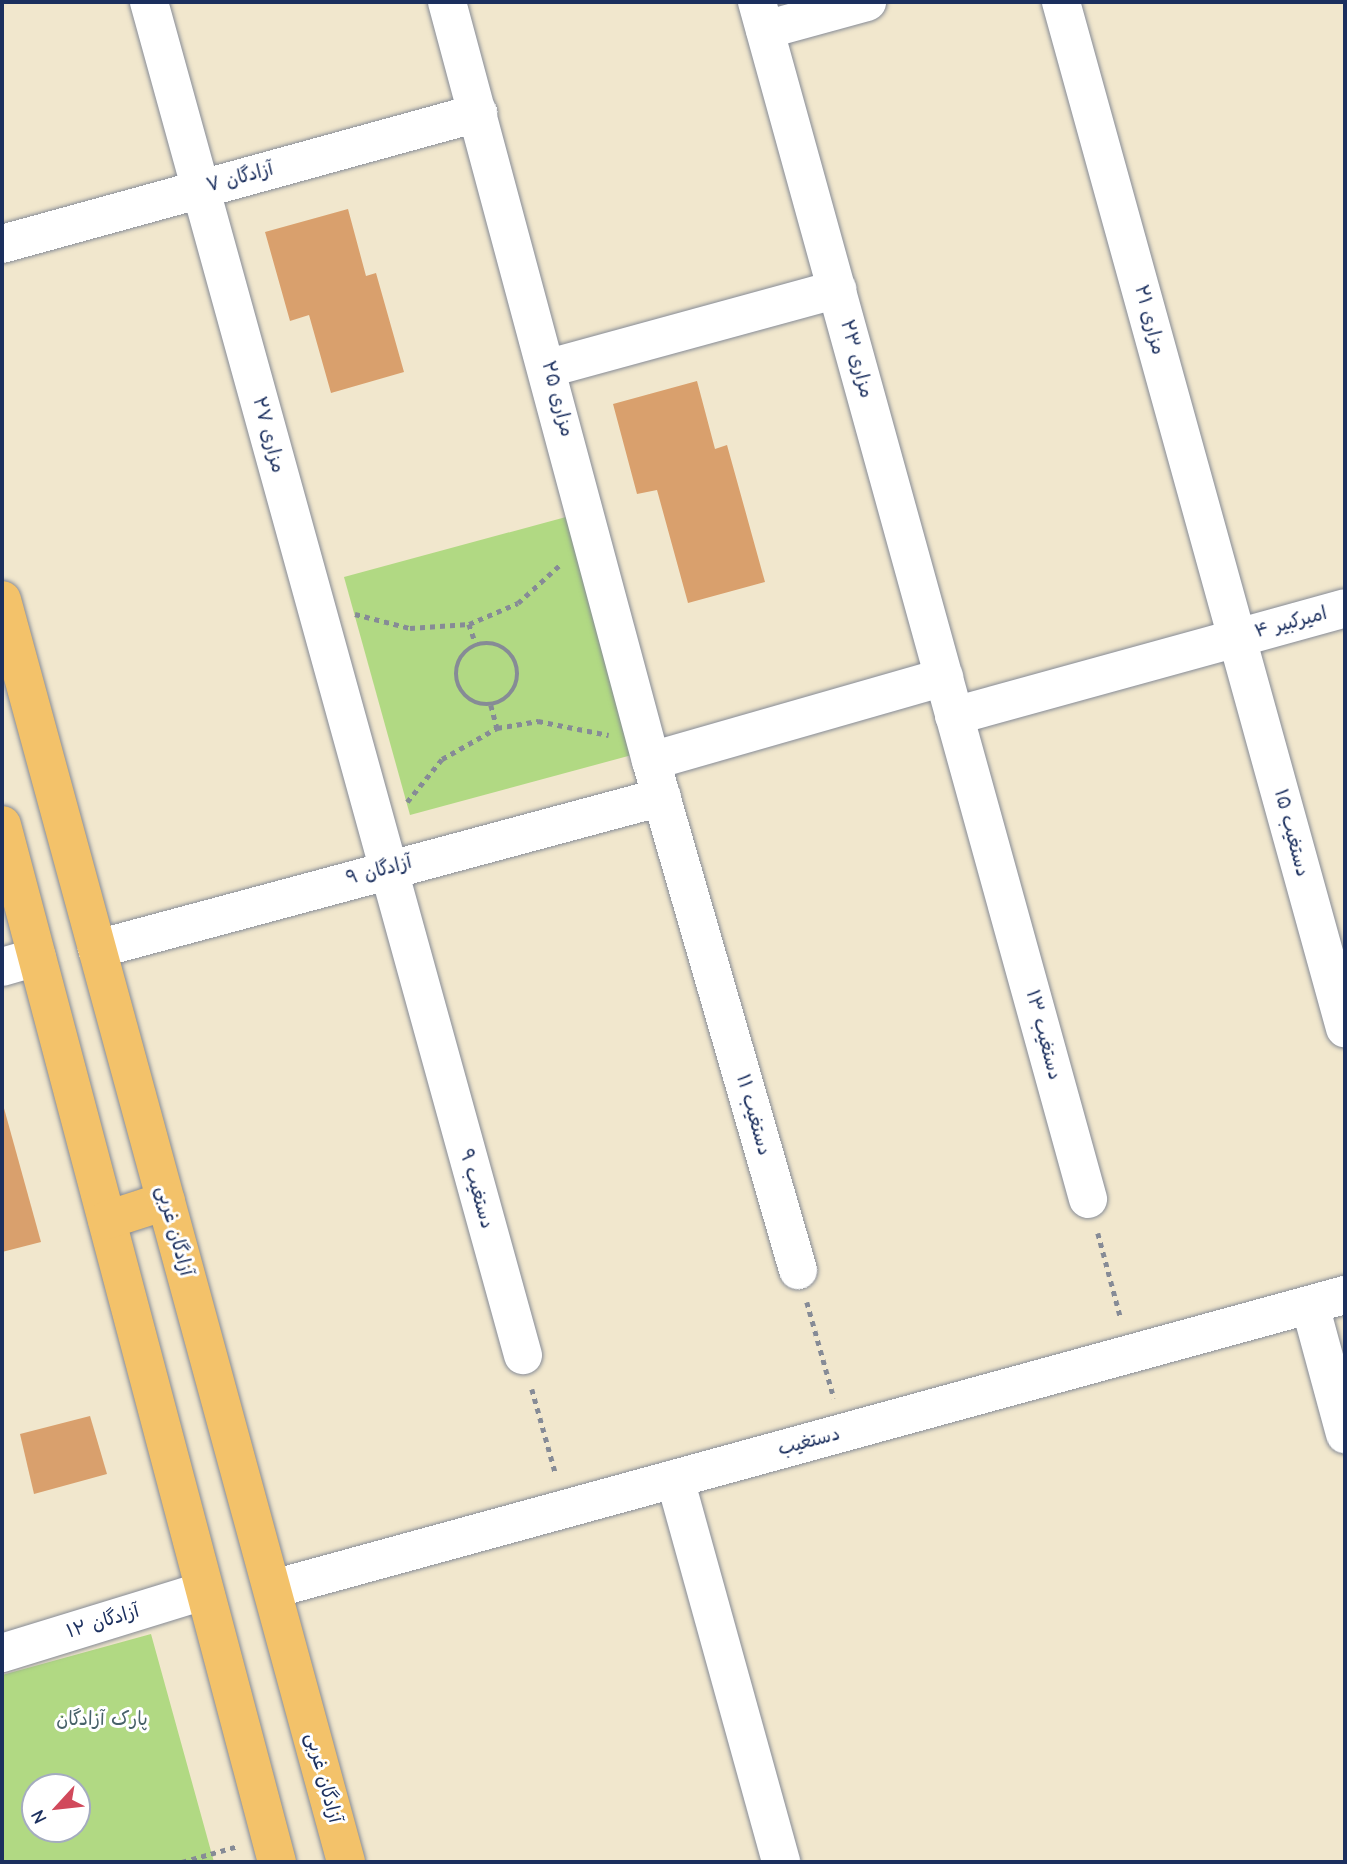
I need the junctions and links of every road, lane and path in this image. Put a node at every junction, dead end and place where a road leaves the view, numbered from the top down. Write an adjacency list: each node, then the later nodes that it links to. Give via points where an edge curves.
1 (149, 2): 7 (street, مزاری ۲۷)
2 (447, 2): 6 (street, مزاری ۲۵)
3 (867, 2): 5 (street)
4 (1061, 2): 16 (street, مزاری ۲۱)
5 (761, 16): 9 (street, مزاری ۲۳)
6 (478, 113): 7 (street, آزادگان ۷); 10 (street, مزاری ۲۵)
7 (201, 189): 8 (street, آزادگان ۷); 12 (street, مزاری ۲۷)
8 (2, 244)
9 (836, 289): 10 (street); 18 (street, مزاری ۲۳)
10 (549, 368): 11 (street, مزاری ۲۵)
11 (589, 517): 15 (path, via 561,566 518,603); 22 (street, مزاری ۲۵)
12 (308, 584): 15 (path, via 356,614 410,628); 25 (street, مزاری ۲۷)
13 (2, 600): 26 (main road, آزادگان غربی)
14 (1345, 608): 16 (street, امیرکبیر ۴)
15 (469, 624): 17 (path)
16 (1237, 638): 20 (street, امیرکبیر ۴); 28 (street, دستغیب ۱۵)
17 (476, 645): 19 (path, via 461,656 456,673 467,696); 19 (path, via 508,651 517,666 512,691)
18 (944, 677): 20 (street, مزاری ۲۳); 22 (street, آزادگان ۹)
19 (491, 705): 21 (path)
20 (954, 716): 29 (street, دستغیب ۱۳)
21 (497, 728): 22 (path, via 538,721 578,724 617,738); 23 (path, via 442,759)
22 (656, 779): 25 (street, آزادگان ۹); 32 (street, دستغیب ۱۱)
23 (403, 808)
24 (2, 825): 27 (main road)
25 (386, 869): 26 (street, آزادگان ۹); 35 (street, دستغیب ۹)
26 (97, 949): 30 (main road, آزادگان غربی)
27 (19, 962): 31 (main road)
28 (1345, 1028)
29 (1088, 1199): 34 (path)
30 (166, 1201): 31 (main road); 40 (main road, آزادگان غربی)
31 (107, 1220): 41 (main road)
32 (798, 1269): 36 (path)
33 (1327, 1300): 34 (street, دستغیب); 37 (street)
34 (1131, 1354): 36 (street, دستغیب)
35 (523, 1355): 39 (path)
36 (843, 1433): 38 (street, دستغیب)
37 (1345, 1434)
38 (675, 1479): 39 (street, دستغیب); 46 (street)
39 (565, 1509): 40 (street, دستغیب)
40 (273, 1589): 45 (main road, آزادگان غربی)
41 (204, 1591): 42 (street, آزادگان ۱۲); 43 (main road)
42 (2, 1653)
43 (273, 1850): 44 (path)
44 (182, 1862)
45 (346, 1862)
46 (780, 1862)

